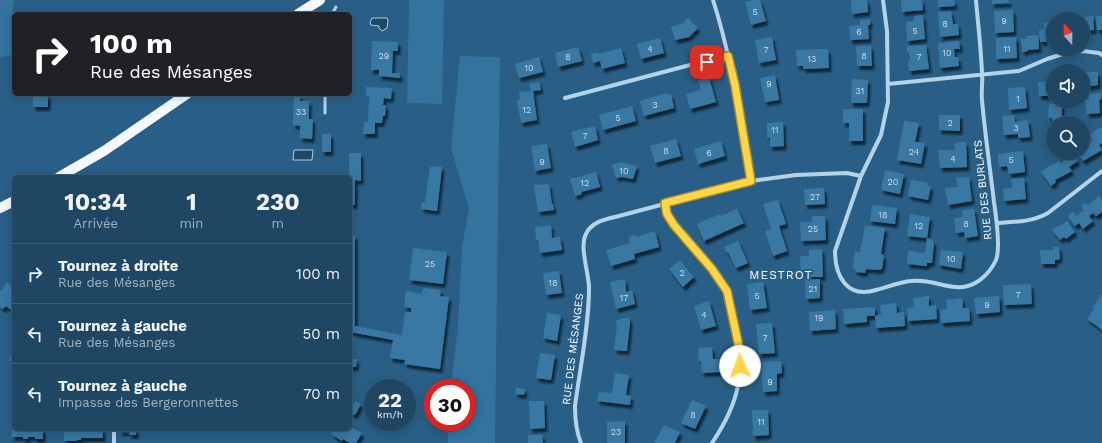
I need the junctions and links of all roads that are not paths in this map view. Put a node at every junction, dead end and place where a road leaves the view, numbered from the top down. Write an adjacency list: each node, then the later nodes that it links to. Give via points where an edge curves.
1 (320, 0): 6 (main road)
2 (713, 0): 9 (street)
3 (883, 0): 11 (street, RUE DES BURLATS, via 887,31)
4 (976, 0): 10 (street, RUE DES BURLATS)
5 (336, 7): 7 (lane)
6 (301, 12)
7 (333, 12)
8 (1102, 55): 10 (street, via 1084,51 1066,53 1019,71)
9 (728, 56): 14 (street); 19 (street)
10 (982, 75): 11 (street); 23 (street, RUE DES BURLATS, via 981,98)
11 (888, 84): 18 (street, RUE DES BURLATS, via 888,102 880,135)
12 (184, 96): 17 (main road, via 104,151)
13 (325, 96): 15 (lane)
14 (565, 98)
15 (325, 113)
16 (1102, 171): 23 (street, via 1039,218)
17 (62, 175)
18 (861, 176): 19 (street, RUE DES MÉSANGES, via 847,173 796,175); 23 (street, RUE DES BURLATS, via 835,251 838,271 848,288 862,292 912,281 931,281 956,288 970,286 984,276 997,257)
19 (751, 181): 21 (street, RUE DES MÉSANGES)
20 (12, 202): 22 (main road)
21 (665, 203): 26 (street, RUE DES MÉSANGES, via 601,221 593,225 585,235 583,241 589,286 588,308 575,406 575,420); 27 (street, via 667,214 674,225 712,269 727,291 738,342 738,388 727,419)
22 (0, 208)
23 (996, 223)
24 (114, 431): 25 (street)
25 (114, 443)
26 (581, 443)
27 (712, 443)

